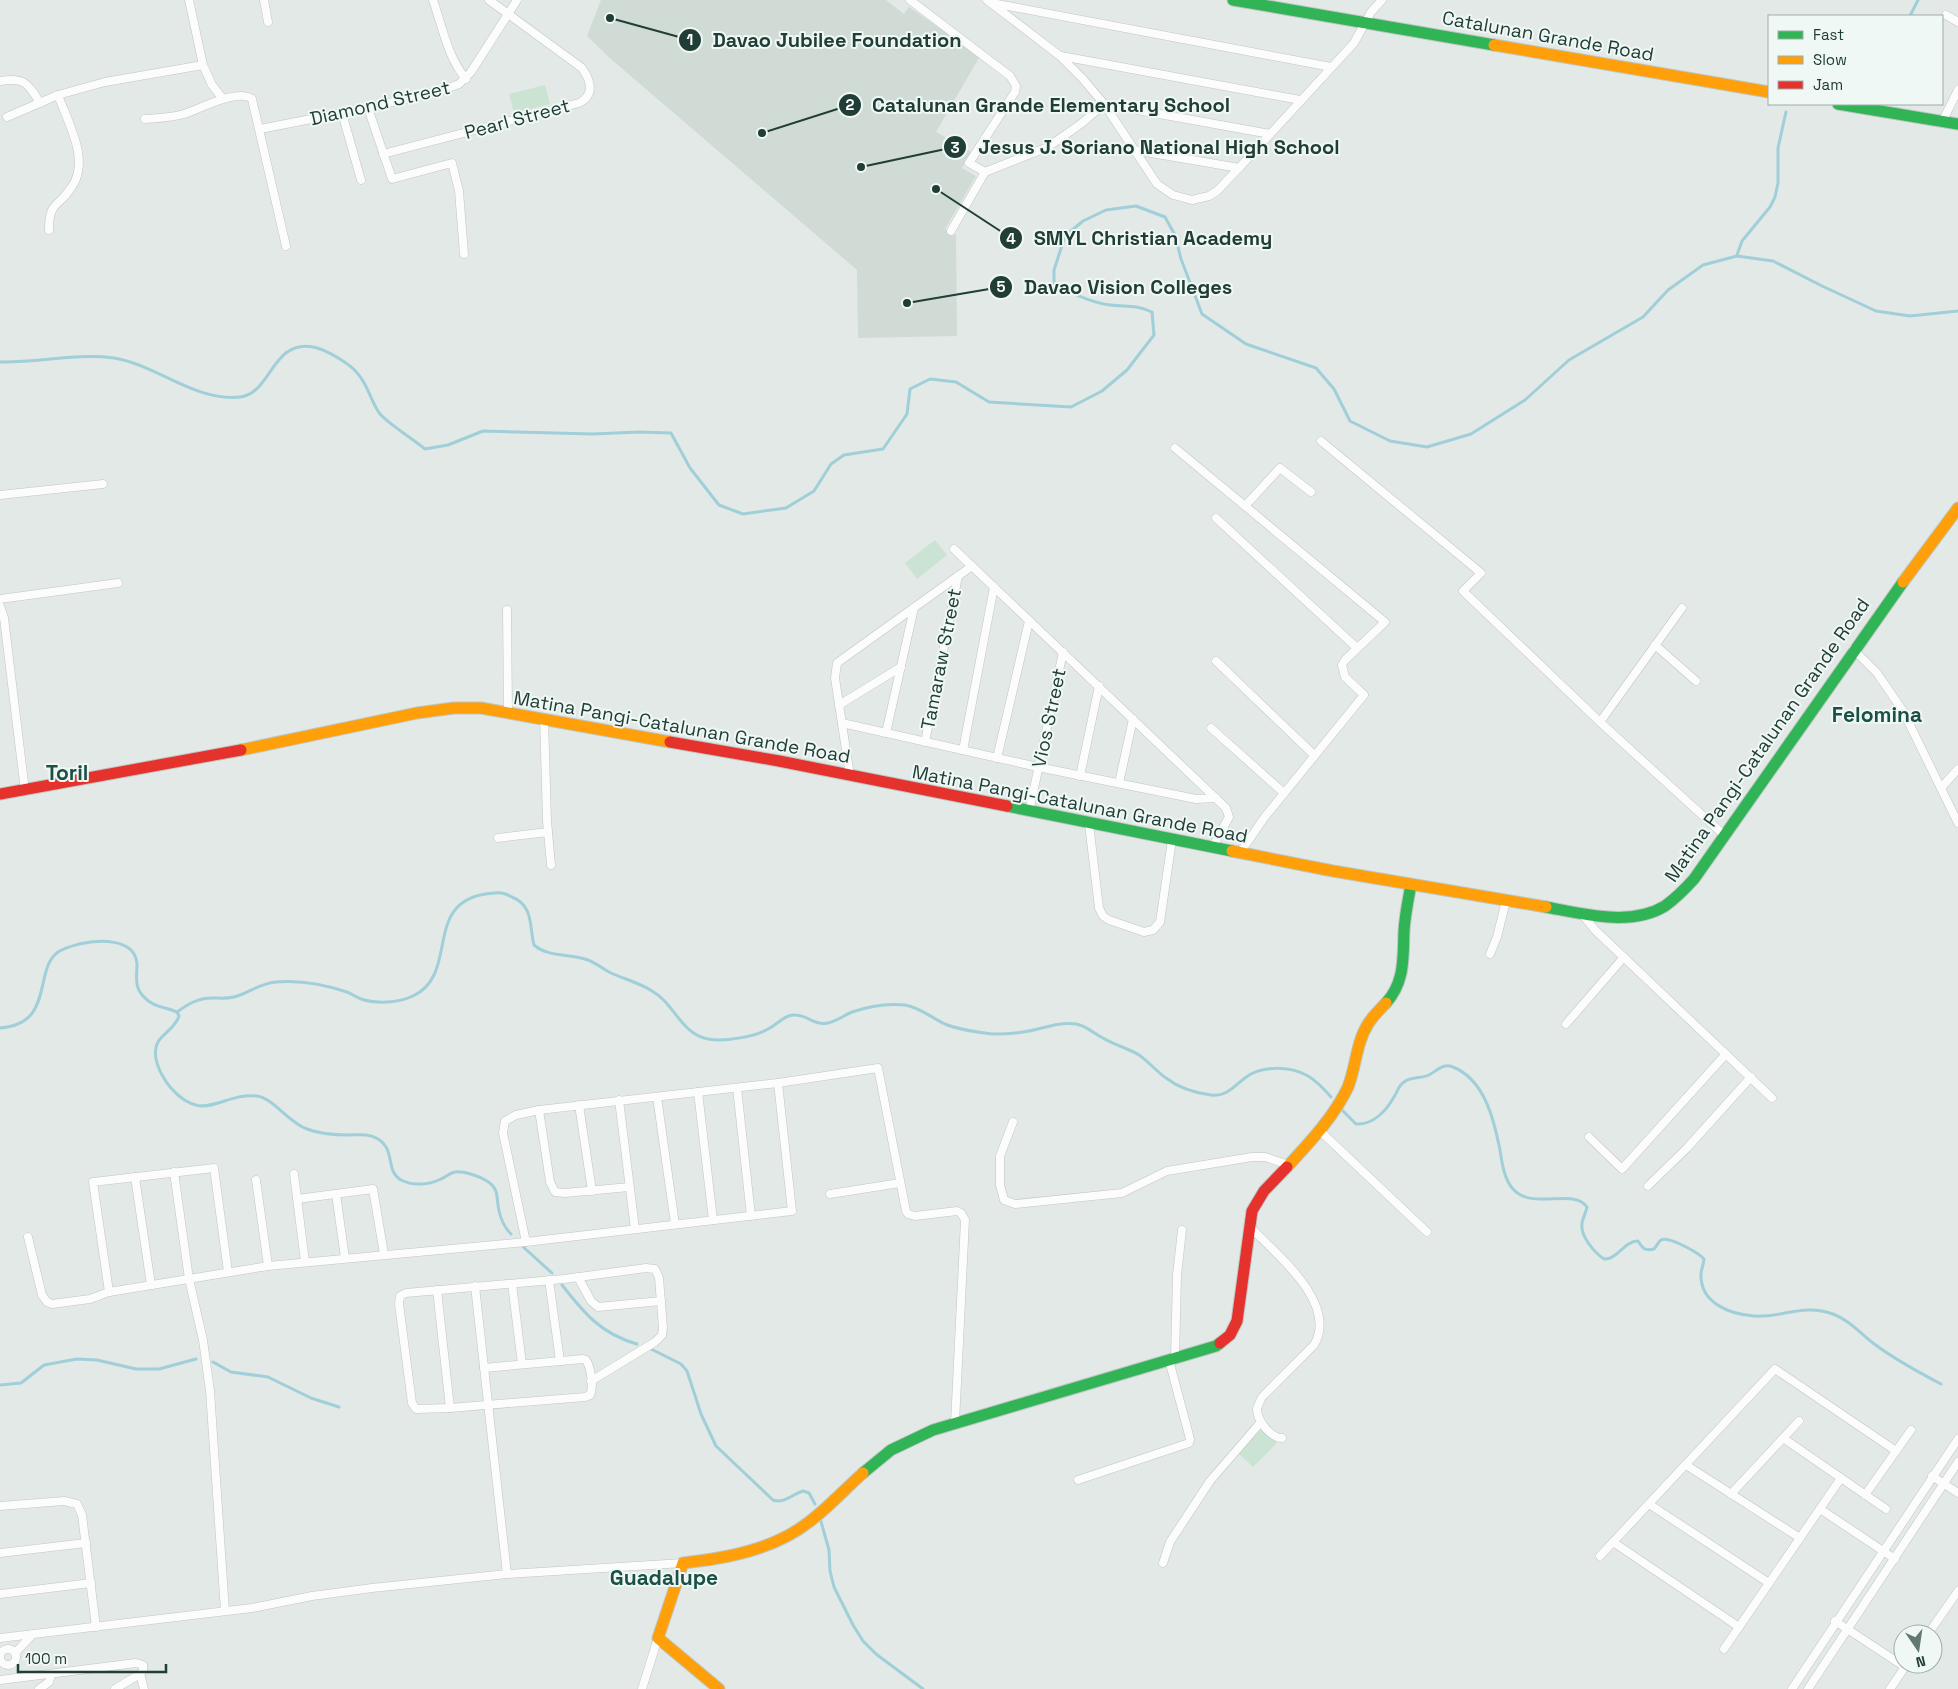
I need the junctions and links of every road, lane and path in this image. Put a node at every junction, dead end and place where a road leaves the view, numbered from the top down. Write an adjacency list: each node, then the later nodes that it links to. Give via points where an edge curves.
1 (189, 0): 16 (street)
2 (264, 0): 12 (street)
3 (433, 0): 18 (street, via 452,56)
4 (490, 0): 10 (street)
5 (517, 0): 10 (street, Diamond Street)
6 (910, 0): 39 (street, via 1014,81 1015,92 969,163)
7 (1233, 0): 14 (street, Catalunan Grande Road)
8 (1382, 0): 14 (street)
9 (989, 1): 15 (street); 17 (street)
10 (508, 14): 18 (street, Diamond Street); 37 (street, Pearl Street, via 582,68 590,83 588,97 579,103)
11 (1946, 15): 13 (street)
12 (268, 22)
13 (1958, 22)
14 (1364, 23): 17 (street, via 1354,43); 21 (street, Catalunan Grande Road)
15 (1060, 56): 24 (street); 26 (street)
16 (203, 65): 22 (street, via 135,75); 23 (street)
17 (1331, 67): 24 (street)
18 (466, 78): 28 (street, Diamond Street, via 452,88)
19 (0, 81): 25 (street, via 22,80)
20 (1958, 90): 32 (street)
21 (1768, 92)
22 (58, 96): 25 (street); 41 (street, via 80,160 72,188 51,210)
23 (223, 99): 31 (street, via 185,114); 34 (street, via 246,96 252,99)
24 (1300, 100): 35 (street)
25 (40, 103): 30 (street)
26 (1104, 104): 35 (street); 36 (street); 39 (street, via 1048,147)
27 (1844, 105): 32 (street)
28 (368, 108): 29 (street, Diamond Street); 37 (street)
29 (342, 113): 34 (street, Diamond Street); 40 (street)
30 (7, 117)
31 (144, 119)
32 (1942, 122): 33 (street)
33 (1958, 124)
34 (260, 129): 43 (street)
35 (1270, 134): 38 (street)
36 (1134, 150): 38 (street); 38 (street, via 1157,184 1169,193 1192,200 1217,191)
37 (383, 154): 44 (street, via 392,179 452,163 459,191)
38 (1239, 168)
39 (985, 172): 42 (street)
40 (361, 180)
41 (49, 230)
42 (951, 231)
43 (286, 246)
44 (464, 254)
45 (1321, 441): 76 (street, via 1481,573 1463,591)
46 (1175, 448): 50 (street)
47 (103, 484): 49 (street)
48 (1311, 492): 50 (street, via 1280,468)
49 (0, 495)
50 (1244, 506): 65 (street, via 1385,622)
51 (1958, 508): 66 (street, Matina Pangi-Catalunan Grande Road)
52 (1216, 518): 65 (street)
53 (954, 549): 54 (street)
54 (972, 566): 55 (street); 57 (street)
55 (958, 576): 60 (street); 80 (street, Tamaraw Street)
56 (118, 583): 58 (street)
57 (994, 587): 63 (street); 81 (street)
58 (0, 599)
59 (0, 606): 90 (street)
60 (914, 608): 69 (street); 72 (street, via 835,667)
61 (1682, 608): 64 (street)
62 (507, 610): 73 (street)
63 (1029, 621): 67 (street); 83 (street)
64 (1655, 645): 70 (street); 76 (street)
65 (1357, 648): 82 (street, via 1344,660 1342,669 1345,677 1364,695)
66 (1853, 649): 89 (street, via 1891,692); 98 (street, Matina Pangi-Catalunan Grande Road)
67 (1063, 652): 71 (street); 84 (street, Vios Street)
68 (1216, 661): 82 (street)
69 (901, 667): 72 (street); 79 (street)
70 (1696, 681)
71 (1098, 686): 75 (street); 87 (street)
72 (839, 705): 77 (street)
73 (508, 712): 74 (street, Matina Pangi-Catalunan Grande Road); 90 (street, Matina Pangi-Catalunan Grande Road, via 468,708 424,712)
74 (544, 718): 86 (street, Matina Pangi-Catalunan Grande Road); 97 (street)
75 (1133, 719): 88 (street); 93 (street)
76 (1600, 722): 98 (street)
77 (842, 723): 79 (street); 86 (street)
78 (1211, 728): 91 (street)
79 (886, 733): 80 (street)
80 (925, 742): 81 (street)
81 (963, 750): 83 (street)
82 (1314, 755): 91 (street)
83 (997, 758): 84 (street)
84 (1038, 768): 87 (street); 94 (street, Vios Street)
85 (1958, 768): 89 (street)
86 (850, 776): 94 (street, Matina Pangi-Catalunan Grande Road)
87 (1080, 776): 88 (street)
88 (1119, 784): 93 (street, via 1196,799)
89 (1941, 788): 95 (street)
90 (25, 791): 92 (street, Matina Pangi-Catalunan Grande Road)
91 (1284, 793): 102 (street)
92 (0, 794)
93 (1216, 798): 101 (street, via 1226,808 1229,818)
94 (1029, 812): 96 (street, Matina Pangi-Catalunan Grande Road)
95 (1958, 823)
96 (1089, 824): 100 (street, Matina Pangi-Catalunan Grande Road); 100 (street, via 1099,908 1103,916 1144,932 1153,930 1160,922)
97 (548, 832): 99 (street); 103 (street)
98 (1724, 835): 106 (street, Matina Pangi-Catalunan Grande Road, via 1694,879 1667,906 1653,913 1633,916)
99 (498, 838)
100 (1172, 840): 101 (street, Matina Pangi-Catalunan Grande Road)
101 (1212, 848): 102 (street, Matina Pangi-Catalunan Grande Road)
102 (1240, 853): 104 (street, Matina Pangi-Catalunan Grande Road)
103 (551, 866)
104 (1411, 885): 105 (street, Matina Pangi-Catalunan Grande Road); 121 (street, via 1400,983 1367,1026 1344,1093)
105 (1506, 901): 106 (street, Matina Pangi-Catalunan Grande Road); 107 (street)
106 (1582, 914): 108 (street)
107 (1490, 954)
108 (1624, 957): 109 (street); 110 (street)
109 (1566, 1024)
110 (1726, 1054): 111 (street); 122 (street, via 1622,1169)
111 (1751, 1077): 116 (street); 129 (street)
112 (778, 1083): 113 (street); 128 (street, via 878,1068); 135 (street, via 792,1211)
113 (737, 1088): 114 (street); 135 (street)
114 (698, 1092): 115 (street); 136 (street)
115 (657, 1097): 117 (street); 137 (street)
116 (1772, 1098)
117 (619, 1100): 118 (street); 130 (street)
118 (579, 1105): 119 (street); 131 (street)
119 (539, 1110): 131 (street, via 552,1188 560,1193); 143 (street, via 509,1118 503,1127)
120 (1013, 1122): 123 (street, via 1000,1156 1000,1185 1004,1200 1015,1204 1122,1193 1167,1171 1245,1158 1265,1157)
121 (1319, 1130): 123 (street); 141 (street)
122 (1590, 1137)
123 (1289, 1164): 138 (street, via 1256,1202)
124 (174, 1172): 126 (street); 148 (street, via 214,1168); 150 (street)
125 (294, 1174): 134 (street)
126 (135, 1177): 153 (street); 156 (street, via 93,1182)
127 (256, 1180): 147 (street)
128 (900, 1183): 133 (street); 167 (street, via 908,1214 957,1212 965,1220)
129 (1648, 1186)
130 (629, 1187): 131 (street); 139 (street)
131 (592, 1191)
132 (336, 1194): 134 (street); 144 (street, via 373,1190); 145 (street)
133 (830, 1194)
134 (297, 1199): 146 (street)
135 (751, 1216): 136 (street)
136 (713, 1220): 137 (street)
137 (675, 1224): 139 (street)
138 (1249, 1226): 158 (street, via 1234,1329 1216,1346); 166 (street, via 1298,1276 1314,1303 1321,1326 1314,1345 1262,1397 1257,1411)
139 (634, 1229): 143 (street)
140 (1182, 1230): 158 (street)
141 (1428, 1232)
142 (28, 1237): 156 (street, via 42,1295 47,1302 77,1302)
143 (526, 1242): 144 (street)
144 (384, 1254): 145 (street)
145 (345, 1258): 146 (street)
146 (305, 1262): 147 (street)
147 (268, 1266): 148 (street)
148 (228, 1272): 150 (street)
149 (578, 1277): 151 (street); 157 (street, via 598,1307); 157 (street, via 652,1268 658,1273)
150 (189, 1279): 153 (street); 201 (street, via 203,1340 210,1391)
151 (549, 1280): 152 (street); 159 (street)
152 (512, 1284): 154 (street); 160 (street)
153 (150, 1285): 156 (street)
154 (475, 1286): 155 (street); 161 (street)
155 (437, 1290): 164 (street); 164 (street, via 403,1294 399,1304 414,1407 420,1410)
156 (109, 1292)
157 (661, 1301): 162 (street, via 663,1328 659,1339)
158 (1172, 1359): 167 (street); 177 (street, via 1189,1443)
159 (560, 1361): 160 (street); 162 (street, via 586,1360)
160 (522, 1364): 161 (street)
161 (484, 1368): 163 (street)
162 (591, 1381): 163 (street, via 592,1390 588,1396)
163 (488, 1405): 164 (street); 195 (street)
164 (450, 1408)
165 (1799, 1421): 170 (street)
166 (1261, 1422): 169 (street, via 1274,1436); 194 (street, via 1210,1481 1170,1542)
167 (955, 1423): 193 (street, via 900,1444 797,1531 752,1550)
168 (1911, 1430): 172 (street)
169 (1282, 1438)
170 (1783, 1438): 176 (street); 180 (street)
171 (1958, 1439): 175 (street)
172 (1896, 1451): 174 (street, via 1775,1369); 181 (street)
173 (1958, 1462): 178 (street)
174 (1686, 1465): 180 (street); 182 (street)
175 (1932, 1476): 178 (street); 189 (street)
176 (1841, 1478): 181 (street); 185 (street)
177 (1078, 1480)
178 (1943, 1483): 179 (street); 192 (street)
179 (1958, 1493)
180 (1731, 1494): 186 (street)
181 (1865, 1494): 184 (street)
182 (1649, 1504): 187 (street); 197 (street)
183 (0, 1506): 188 (street, via 64,1501 77,1504)
184 (1886, 1508)
185 (1820, 1509): 186 (street); 189 (street)
186 (1800, 1538): 197 (street)
187 (1613, 1542): 191 (street); 205 (street)
188 (86, 1543): 190 (street); 196 (street)
189 (1884, 1552): 192 (street); 202 (street)
190 (0, 1553)
191 (1600, 1556)
192 (1895, 1559): 206 (street)
193 (682, 1563): 195 (street); 209 (street)
194 (1163, 1563)
195 (507, 1574): 201 (street, via 340,1592)
196 (91, 1583): 199 (street); 204 (street)
197 (1769, 1583): 205 (street)
198 (1957, 1593): 200 (street); 203 (street)
199 (0, 1594)
200 (1958, 1604)
201 (225, 1612): 204 (street)
202 (1835, 1621): 206 (street); 224 (street)
203 (1935, 1624)
204 (96, 1627): 207 (street)
205 (1739, 1627): 210 (street)
206 (1846, 1628): 213 (street); 225 (street)
207 (33, 1634): 208 (street); 211 (street)
208 (3, 1638): 211 (street)
209 (658, 1638): 222 (street); 223 (street)
210 (1724, 1649)
211 (11, 1651): 212 (street, via 2,1652); 214 (street, via 16,1656 14,1662)
212 (0, 1657): 214 (street)
213 (1893, 1658)
214 (2, 1666)
215 (51, 1674): 216 (street, via 140,1663 144,1665); 218 (street); 219 (street, via 48,1682)
216 (140, 1674): 220 (street); 221 (street)
217 (1900, 1674): 226 (street)
218 (0, 1680)
219 (39, 1689)
220 (115, 1689)
221 (144, 1689)
222 (642, 1689)
223 (720, 1689)
224 (1792, 1689)
225 (1808, 1689)
226 (1890, 1689)

